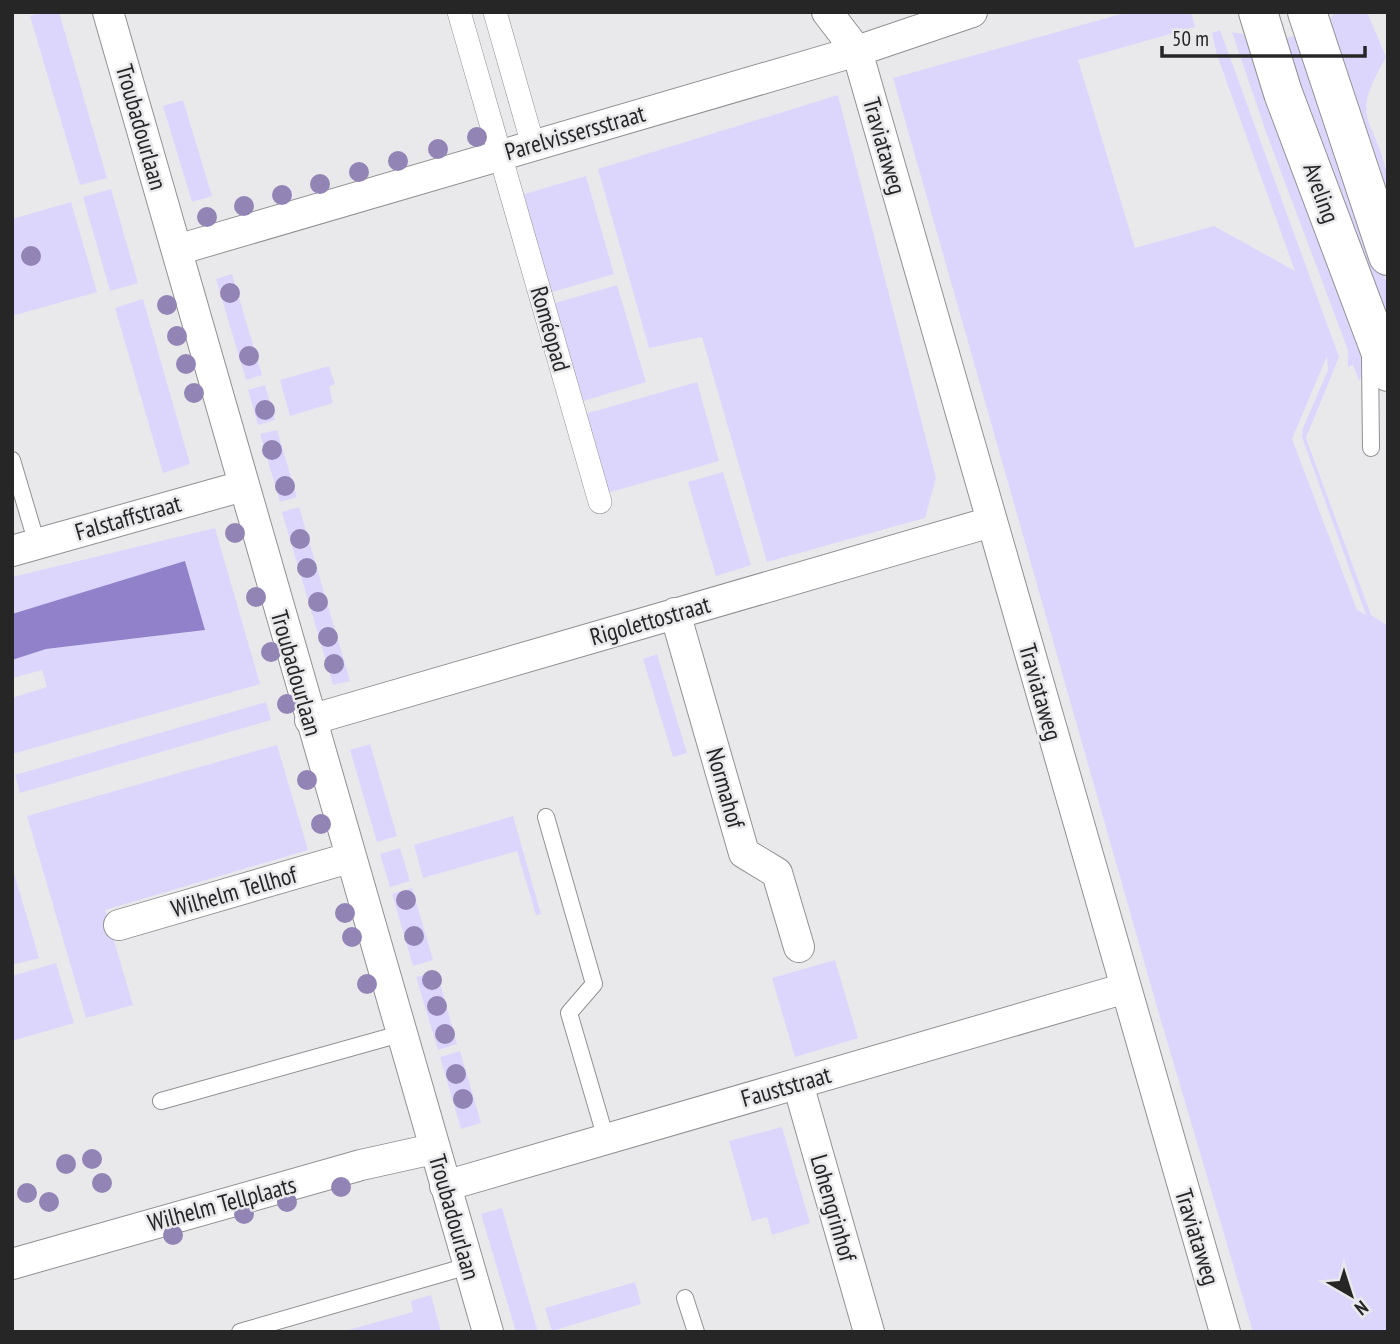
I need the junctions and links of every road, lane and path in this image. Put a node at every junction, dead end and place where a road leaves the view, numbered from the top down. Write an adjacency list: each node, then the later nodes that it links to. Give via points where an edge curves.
1 (108, 12): 11 (street, Troubadourlaan)
2 (458, 12): 10 (street, Roméopad)
3 (495, 12): 9 (street)
4 (827, 12): 8 (street)
5 (972, 12): 8 (street, Parelvissersstraat)
6 (1258, 12): 13 (main road, Aveling, via 1283,93)
7 (1307, 12): 12 (main road, Aveling)
8 (857, 51): 9 (street, Parelvissersstraat); 19 (street, Traviataweg)
9 (533, 145): 10 (street, Parelvissersstraat)
10 (500, 155): 11 (street, Parelvissersstraat); 18 (street, Roméopad)
11 (177, 250): 17 (street, Troubadourlaan)
12 (1388, 256)
13 (1371, 328): 14 (main road, Aveling); 15 (lane)
14 (1388, 372)
15 (1371, 448)
16 (12, 460): 20 (lane)
17 (243, 486): 20 (street, Falstaffstraat); 22 (street, Troubadourlaan)
18 (600, 502)
19 (991, 522): 21 (street, Rigolettostraat); 27 (street, Traviataweg)
20 (25, 547)
21 (675, 613): 22 (street, Rigolettostraat); 26 (street, Normahof, via 744,853 777,873)
22 (310, 720): 24 (street, Troubadourlaan)
23 (546, 817): 31 (lane, via 594,984 569,1013)
24 (349, 858): 25 (street, Wilhelm Tellhof); 28 (street, Troubadourlaan)
25 (119, 925)
26 (799, 947)
27 (1126, 988): 29 (street, Fauststraat); 41 (street, Traviataweg)
28 (400, 1034): 30 (lane); 32 (street, Troubadourlaan)
29 (798, 1084): 31 (street, Fauststraat); 40 (street, Lohengrinhof)
30 (161, 1101)
31 (606, 1139): 33 (street, Fauststraat)
32 (433, 1149): 33 (street, Troubadourlaan); 34 (street, Wilhelm Tellplaats, via 361,1165)
33 (444, 1185): 35 (street, Troubadourlaan)
34 (12, 1264)
35 (468, 1266): 37 (lane); 38 (street, Troubadourlaan)
36 (685, 1298): 39 (lane)
37 (240, 1332)
38 (488, 1332)
39 (696, 1332)
40 (869, 1332)
41 (1225, 1332)

